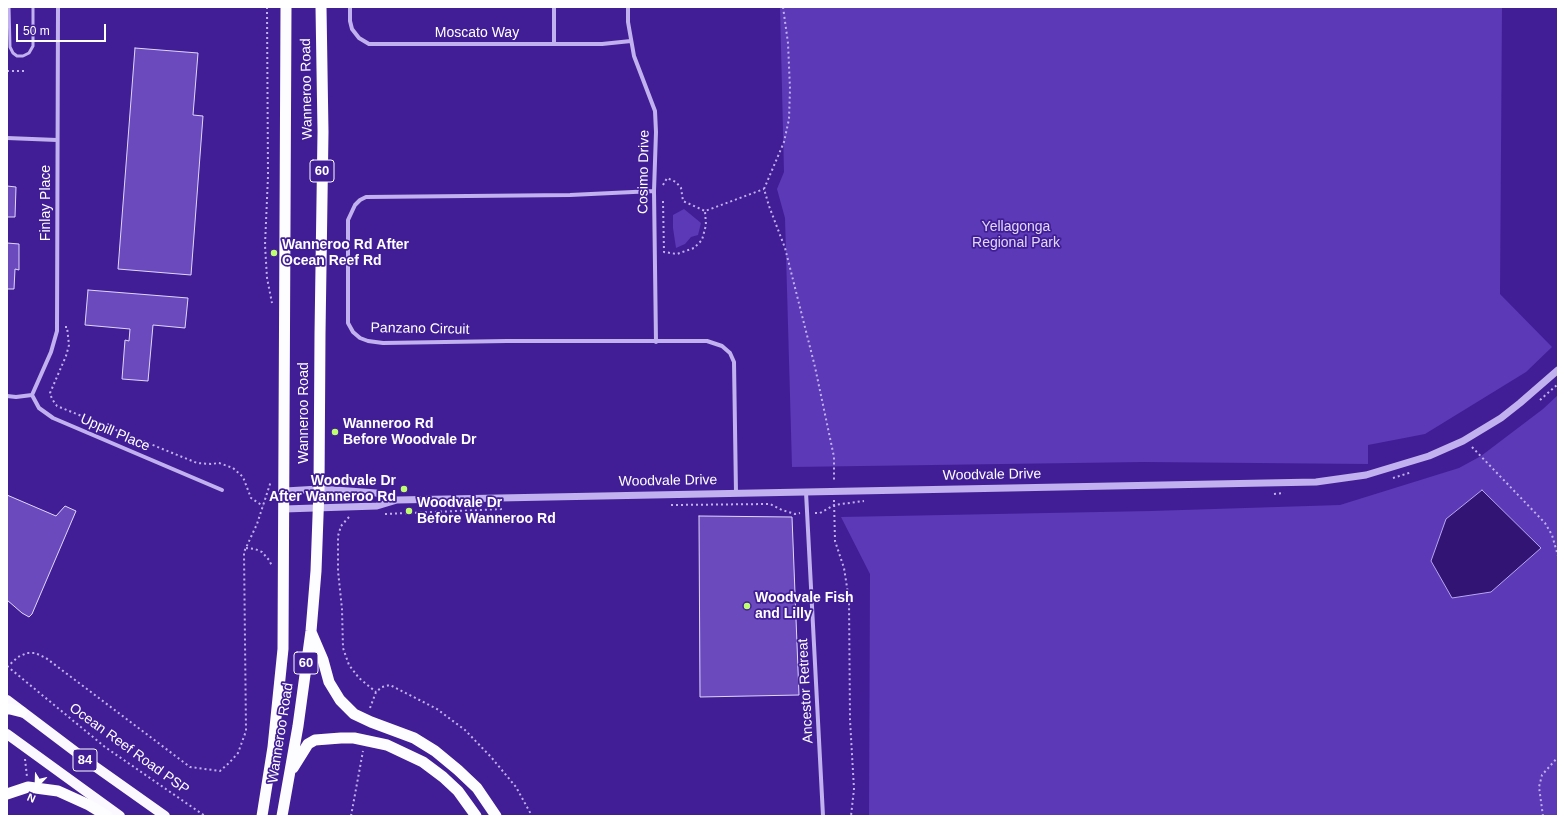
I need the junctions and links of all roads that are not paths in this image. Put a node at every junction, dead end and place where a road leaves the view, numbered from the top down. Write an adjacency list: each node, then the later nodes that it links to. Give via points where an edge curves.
1 (9, 7): 2 (lane, via 10,47 17,56 23,56 33,46)
2 (32, 7)
3 (58, 7): 12 (street, Finlay Place)
4 (286, 7): 20 (highway, Wanneroo Road / 60)
5 (321, 7): 18 (highway, Wanneroo Road / 60)
6 (350, 7): 10 (street, Moscato Way, via 352,29 359,38 369,44)
7 (554, 7): 10 (street)
8 (628, 7): 9 (street, Cosimo Drive)
9 (631, 41): 10 (street, Moscato Way); 13 (street, Cosimo Drive, via 640,74 655,111)
10 (554, 44)
11 (7, 138): 12 (street)
12 (57, 140): 16 (street, Finlay Place, via 57,331 51,352)
13 (654, 191): 14 (street, Cosimo Drive); 14 (street, Panzano Circuit, via 570,195 366,197 355,205 348,220 348,323 360,338 383,343 507,340)
14 (656, 342): 22 (street, Panzano Circuit, via 707,341 722,346 730,353 735,373)
15 (1558, 370): 21 (street, Woodvale Drive, via 1485,429 1429,456 1366,475 1316,482)
16 (32, 395): 17 (street); 19 (street, Uppill Place, via 39,408 54,418)
17 (7, 396)
18 (319, 489): 20 (street, Woodvale Drive); 23 (street, Woodvale Drive, via 376,493); 24 (highway, Wanneroo Road / 60)
19 (222, 490)
20 (285, 491): 25 (highway, Wanneroo Road / 60)
21 (806, 492): 22 (street, Woodvale Drive); 40 (street, Ancestor Retreat)
22 (736, 493): 23 (street, Woodvale Drive)
23 (397, 500): 24 (street, Woodvale Drive, via 377,506)
24 (319, 508): 25 (street, Woodvale Drive); 26 (highway, Wanneroo Road / 60)
25 (284, 509): 36 (highway, 60, via 283,649 273,747)
26 (310, 631): 31 (highway, Wanneroo Road / 60); 39 (highway, via 323,660 329,682 340,700 354,714 414,738 435,751 477,788)
27 (7, 700): 29 (main road, 84)
28 (7, 709): 29 (highway)
29 (22, 712): 35 (main road, 84)
30 (7, 734): 34 (main road, 84)
31 (291, 772): 37 (highway, Wanneroo Road / 60); 38 (highway, via 308,744 315,740 341,738 371,741 387,745 423,762 458,791)
32 (7, 794): 33 (highway, via 28,787 58,791)
33 (108, 816)
34 (120, 816)
35 (165, 816)
36 (262, 816)
37 (282, 816)
38 (476, 816)
39 (496, 816)
40 (823, 816)

